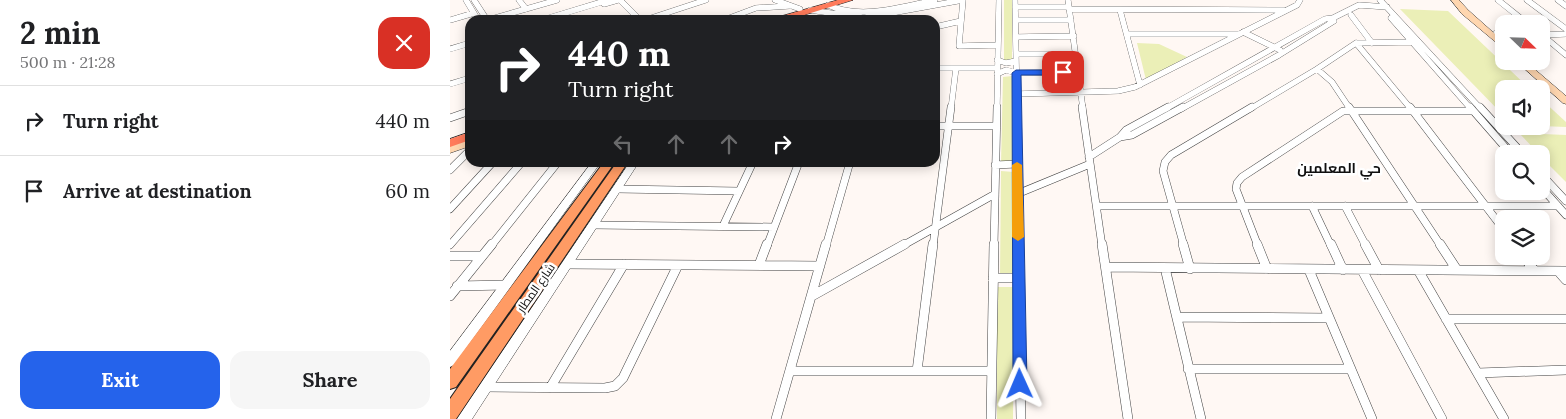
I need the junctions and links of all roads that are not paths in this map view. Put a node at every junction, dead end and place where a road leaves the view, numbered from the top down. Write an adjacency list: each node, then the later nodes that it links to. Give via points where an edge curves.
1 (466, 0): 33 (street)
2 (474, 0): 36 (street)
3 (519, 0): 29 (street)
4 (557, 0): 29 (street)
5 (608, 0): 38 (street)
6 (619, 0): 39 (street); 40 (street)
7 (706, 0): 20 (street)
8 (776, 0): 25 (street)
9 (848, 0): 22 (highway)
10 (935, 0): 22 (street, via 864,12 832,8)
11 (963, 0): 34 (street); 54 (street)
12 (999, 0): 70 (street)
13 (1300, 0): 32 (street)
14 (1374, 0): 24 (street)
15 (1455, 0): 64 (main road)
16 (1460, 0): 56 (main road)
17 (1498, 0): 48 (street)
18 (1527, 0): 57 (street)
19 (1558, 0): 27 (street)
20 (696, 1): 41 (street)
21 (762, 1): 28 (street)
22 (831, 3): 30 (highway)
23 (1015, 3): 26 (street); 52 (street)
24 (1382, 5): 50 (street, via 1360,5); 67 (street); 110 (street)
25 (789, 6): 28 (street); 30 (street)
26 (1069, 6): 31 (street); 53 (street)
27 (1566, 6)
28 (756, 8): 42 (street)
29 (526, 9): 37 (street)
30 (805, 10): 43 (highway); 44 (highway); 45 (street)
31 (1120, 10): 32 (street, via 1178,7); 59 (street)
32 (1286, 10): 58 (street)
33 (474, 13): 35 (street)
34 (892, 13): 46 (street)
35 (467, 15)
36 (484, 15)
37 (505, 15)
38 (558, 15)
39 (574, 15)
40 (635, 15)
41 (658, 15)
42 (737, 15)
43 (786, 15)
44 (792, 15)
45 (839, 15)
46 (879, 15)
47 (1350, 15): 66 (street)
48 (1517, 15)
49 (465, 16): 51 (street)
50 (1333, 18): 71 (street); 73 (street, via 1334,21)
51 (450, 20)
52 (1016, 20): 53 (street); 63 (street)
53 (1071, 20): 62 (street)
54 (961, 21): 55 (street); 70 (street, via 959,46)
55 (940, 26)
56 (1495, 30)
57 (1566, 30)
58 (1241, 33): 59 (street); 71 (street); 88 (street)
59 (1127, 34): 88 (street)
60 (1550, 34): 61 (street)
61 (1566, 34)
62 (1074, 36): 63 (street); 74 (street)
63 (1016, 37): 76 (street)
64 (1495, 38)
65 (1550, 41): 75 (street)
66 (1372, 42): 67 (street); 68 (street)
67 (1412, 42): 97 (street)
68 (1356, 43): 80 (street); 96 (street)
69 (465, 45): 72 (street)
70 (998, 45): 77 (street)
71 (1276, 48): 73 (street); 89 (street)
72 (450, 49)
73 (1284, 52): 90 (street)
74 (1076, 54): 76 (street); 84 (street)
75 (1566, 55)
76 (1016, 58): 77 (street, via 1006,64); 85 (street)
77 (997, 60): 83 (street)
78 (940, 68): 79 (street)
79 (956, 68): 83 (street); 101 (street)
80 (1317, 69): 95 (street, via 1332,82); 135 (street, via 1171,155 1163,171)
81 (1530, 70): 94 (main road)
82 (1539, 70): 91 (main road)
83 (997, 71): 85 (street); 102 (street)
84 (1078, 72): 85 (street); 93 (street)
85 (1016, 73): 92 (street)
86 (465, 79): 87 (street)
87 (450, 83)
88 (1140, 85): 93 (street, via 1118,92)
89 (1209, 85): 90 (street); 105 (street, via 1126,130)
90 (1217, 90): 105 (street, via 1132,135)
91 (1566, 93)
92 (1017, 94): 93 (street); 114 (street)
93 (1081, 94): 113 (street)
94 (1566, 100)
95 (1350, 111): 96 (street); 136 (street); 138 (street, via 1339,112 1242,177 1236,189)
96 (1414, 111): 97 (street); 141 (street)
97 (1473, 111): 109 (street)
98 (465, 113): 99 (street)
99 (450, 118)
100 (940, 126): 101 (street)
101 (949, 126): 102 (street); 148 (street)
102 (996, 126): 115 (street)
103 (465, 132): 104 (highway)
104 (450, 137)
105 (1120, 137): 113 (street)
106 (465, 138): 107 (highway)
107 (450, 143)
108 (465, 144): 111 (main road)
109 (1503, 145)
110 (1514, 145)
111 (450, 150)
112 (465, 158): 126 (street)
113 (1089, 161): 131 (street); 137 (street)
114 (1017, 164): 115 (street); 131 (street)
115 (996, 165): 130 (street)
116 (488, 167): 143 (street)
117 (518, 167): 151 (street)
118 (554, 167): 153 (street)
119 (594, 167): 133 (street)
120 (606, 167): 133 (main road, شارع المطار)
121 (620, 167): 150 (main road, شارع المطار)
122 (632, 167): 128 (street)
123 (751, 167): 129 (street)
124 (797, 167): 149 (street)
125 (849, 167): 159 (street)
126 (451, 168)
127 (1550, 184): 134 (street)
128 (617, 190): 129 (street); 146 (street)
129 (739, 191): 147 (street)
130 (995, 194): 148 (street); 172 (street)
131 (1018, 194): 173 (street)
132 (1550, 197): 142 (street)
133 (578, 198): 175 (street); 191 (main road, شارع المطار)
134 (1566, 201)
135 (1172, 205): 137 (street); 138 (street); 162 (street)
136 (1413, 205): 140 (street); 141 (street); 169 (street)
137 (1097, 206): 160 (street)
138 (1242, 206): 139 (street); 163 (street)
139 (1312, 206): 140 (street); 165 (street)
140 (1345, 206): 167 (street)
141 (1486, 206): 142 (street); 145 (street)
142 (1558, 206): 144 (street)
143 (450, 209)
144 (1566, 214)
145 (1495, 218)
146 (594, 225): 147 (street); 150 (street)
147 (723, 226): 149 (street)
148 (936, 226): 178 (street); 188 (street)
149 (774, 227): 157 (street)
150 (576, 241): 154 (street); 194 (main road, شارع المطار)
151 (450, 245)
152 (450, 256): 153 (street)
153 (482, 256): 176 (street)
154 (567, 264): 155 (street); 192 (street)
155 (624, 264): 156 (street); 193 (street)
156 (678, 264): 157 (street); 193 (street, via 619,382 605,388)
157 (760, 265): 159 (street)
158 (1530, 265): 170 (street)
159 (820, 266): 178 (street)
160 (1106, 267): 161 (street); 199 (street)
161 (1164, 268): 162 (street); 179 (street)
162 (1190, 269): 163 (street)
163 (1267, 269): 164 (street)
164 (1309, 270): 165 (street); 180 (street)
165 (1343, 270): 166 (street)
166 (1362, 270): 167 (street); 202 (street)
167 (1379, 270): 168 (street)
168 (1418, 270): 169 (street); 181 (street)
169 (1457, 270): 170 (street)
170 (1534, 270): 171 (street)
171 (1562, 271): 174 (street)
172 (993, 278): 173 (street); 189 (street)
173 (1018, 278): 198 (street)
174 (1566, 280)
175 (506, 285): 176 (street); 183 (street)
176 (458, 286): 177 (street)
177 (450, 296)
178 (812, 296): 187 (street)
179 (1177, 317): 180 (street); 184 (street)
180 (1329, 318): 185 (street)
181 (1446, 319): 182 (street); 190 (street)
182 (1566, 319)
183 (450, 360)
184 (1188, 369): 185 (street); 200 (street)
185 (1351, 369): 201 (street)
186 (1566, 370): 190 (street)
187 (790, 371): 188 (street); 196 (street)
188 (917, 371): 189 (street)
189 (992, 371): 197 (street)
190 (1478, 373): 203 (street)
191 (450, 382)
192 (485, 387): 193 (street); 195 (street)
193 (550, 388)
194 (450, 413)
195 (464, 419)
196 (776, 419)
197 (991, 419)
198 (1021, 419)
199 (1128, 419)
200 (1201, 419)
201 (1372, 419)
202 (1442, 419)
203 (1504, 419)

